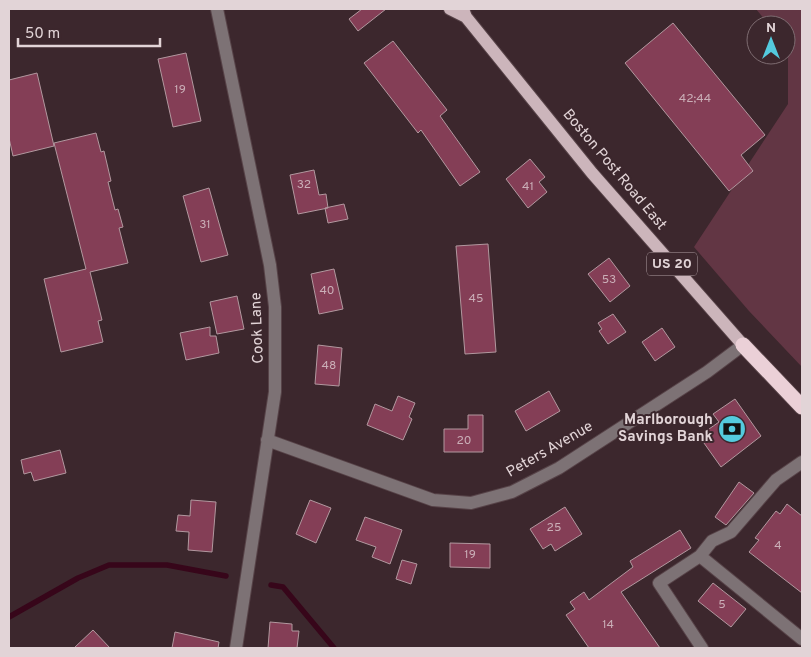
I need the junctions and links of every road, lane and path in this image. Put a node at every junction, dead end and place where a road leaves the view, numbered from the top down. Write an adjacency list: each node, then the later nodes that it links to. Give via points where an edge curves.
1 (217, 9): 6 (street, Cook Lane, via 275,307 275,392)
2 (450, 9): 3 (main road, Boston Post Road East / US 20)
3 (464, 13): 4 (main road, Boston Post Road East / US 20, via 619,205)
4 (743, 345): 5 (highway, Boston Post Road East / US 20); 6 (street, Peters Avenue, via 559,468 512,492 470,503 433,500)
5 (802, 406)
6 (267, 440): 10 (street, Cook Lane)
7 (802, 462): 8 (street, via 776,480 731,532 712,541)
8 (700, 556): 9 (street); 11 (street, via 659,583)
9 (802, 639)
10 (236, 648)
11 (702, 648)

